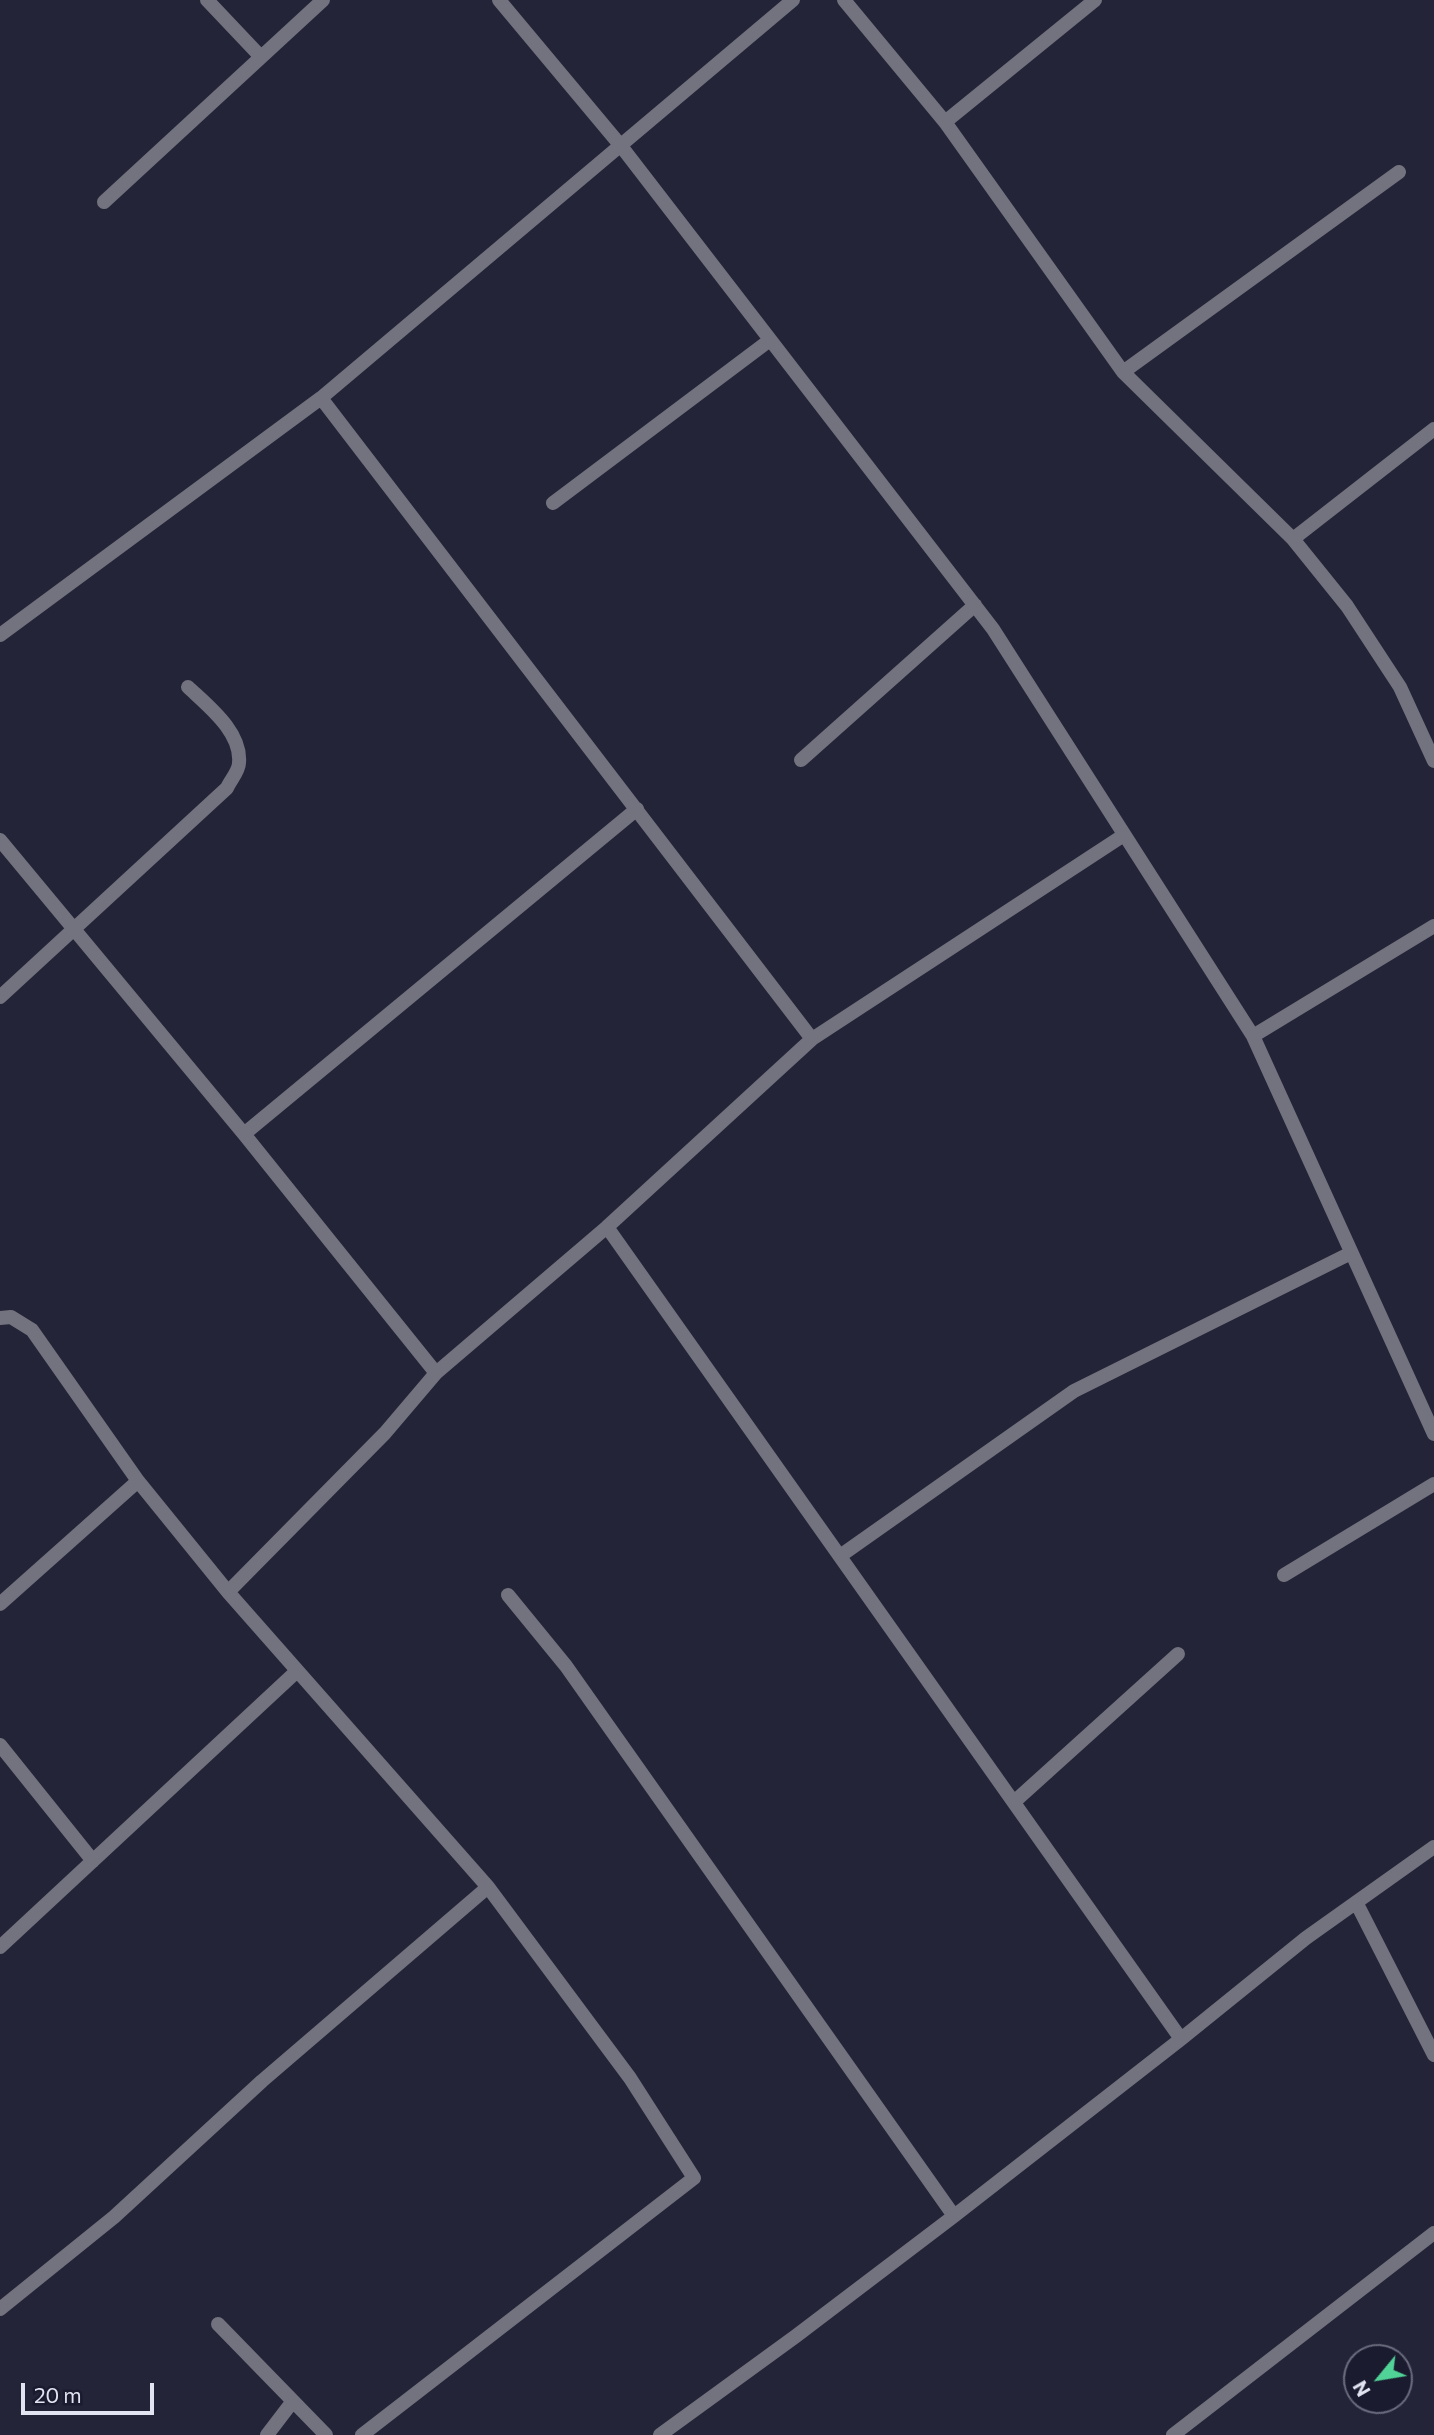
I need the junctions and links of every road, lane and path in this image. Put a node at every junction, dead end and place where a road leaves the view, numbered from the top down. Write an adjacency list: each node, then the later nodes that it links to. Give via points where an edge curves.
1 (207, 0): 7 (street)
2 (323, 0): 7 (street)
3 (499, 0): 9 (street)
4 (793, 0): 9 (street)
5 (844, 0): 8 (street)
6 (1095, 0): 8 (street)
7 (261, 57): 11 (street)
8 (945, 122): 13 (street)
9 (621, 146): 12 (street); 14 (street)
10 (1399, 172): 13 (street)
11 (104, 202)
12 (770, 340): 16 (street); 18 (street)
13 (1124, 372): 17 (street)
14 (321, 398): 19 (street); 23 (street)
15 (1434, 429): 17 (street)
16 (553, 503)
17 (1293, 539): 22 (street, via 1347,606 1400,687)
18 (975, 605): 21 (street); 24 (street)
19 (0, 635)
20 (188, 687): 27 (street, via 236,740 239,765 226,788)
21 (801, 760)
22 (1434, 761)
23 (636, 809): 30 (street); 31 (street)
24 (1124, 835): 29 (street); 30 (street)
25 (0, 840): 27 (street)
26 (1434, 926): 29 (street)
27 (74, 930): 28 (street); 31 (street)
28 (0, 997)
29 (1253, 1036): 33 (street)
30 (812, 1039): 32 (street)
31 (244, 1134): 35 (street)
32 (607, 1227): 35 (street); 39 (street)
33 (1351, 1254): 36 (street); 39 (street, via 1074,1391)
34 (0, 1318): 37 (street, via 11,1317 32,1330)
35 (436, 1373): 41 (street, via 385,1433)
36 (1434, 1434)
37 (138, 1481): 41 (street); 43 (street)
38 (1434, 1484): 40 (street)
39 (840, 1556): 47 (street)
40 (1284, 1575)
41 (228, 1592): 45 (street)
42 (508, 1595): 55 (street, via 566,1666)
43 (0, 1604)
44 (1178, 1654): 47 (street)
45 (298, 1671): 49 (street); 50 (street)
46 (0, 1745): 49 (street)
47 (1014, 1802): 53 (street)
48 (1434, 1847): 51 (street)
49 (93, 1861): 52 (street)
50 (488, 1887): 57 (street, via 262,2081 114,2217); 62 (street, via 630,2078 694,2178)
51 (1357, 1904): 53 (street, via 1306,1938); 54 (street)
52 (0, 1947)
53 (1181, 2039): 55 (street)
54 (1434, 2055)
55 (954, 2216): 63 (street)
56 (1434, 2233): 64 (street)
57 (0, 2309)
58 (218, 2325): 59 (street)
59 (293, 2401): 60 (street); 61 (street)
60 (267, 2435)
61 (326, 2435)
62 (362, 2435)
63 (660, 2435)
64 (1172, 2435)

